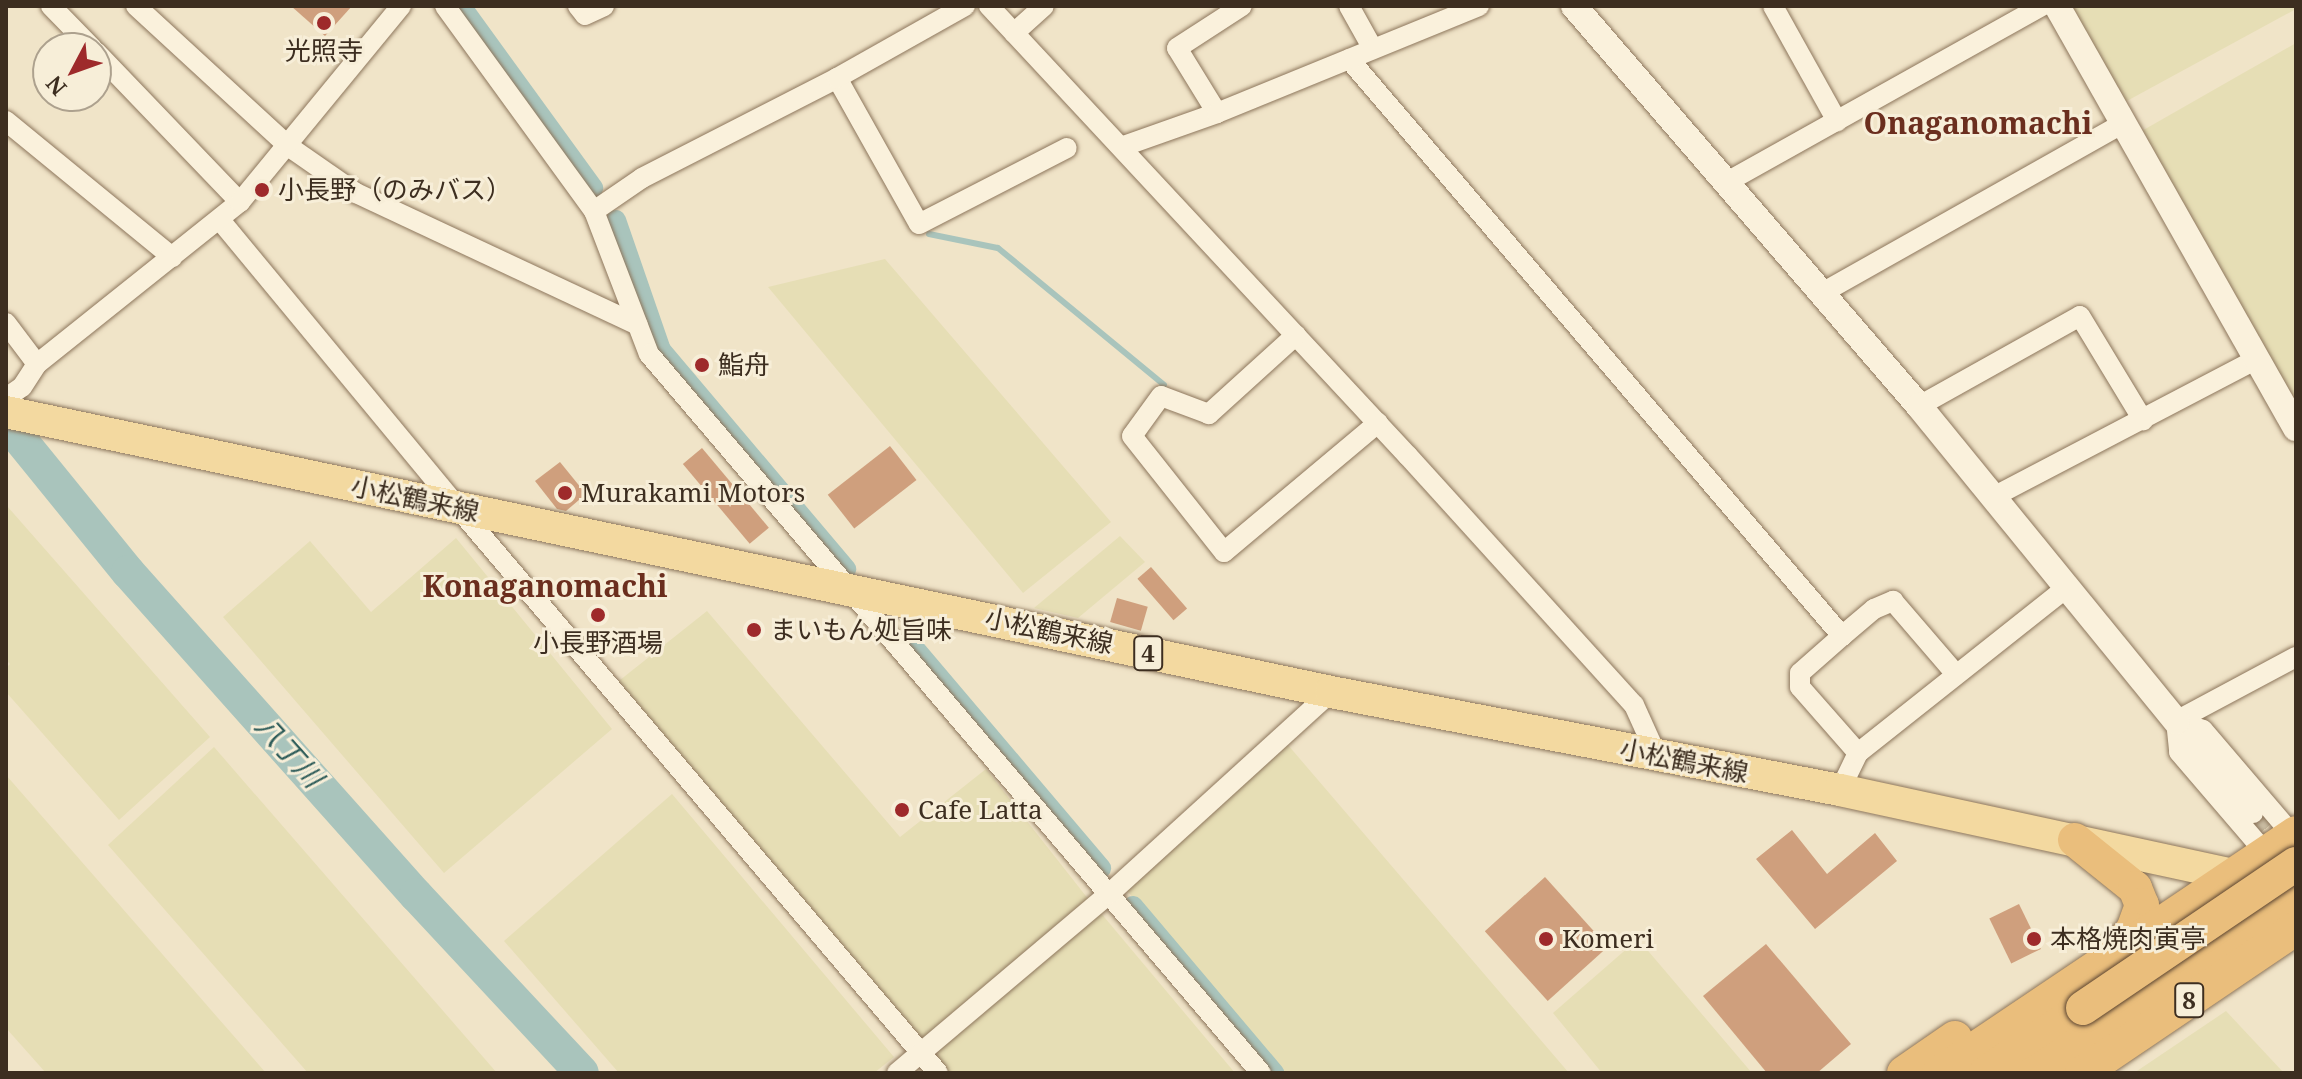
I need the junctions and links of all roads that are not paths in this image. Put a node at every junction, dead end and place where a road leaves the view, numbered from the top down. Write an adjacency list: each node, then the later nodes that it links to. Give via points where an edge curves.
1 (51, 6): 17 (street)
2 (136, 6): 27 (street)
3 (401, 6): 27 (street)
4 (445, 6): 32 (street)
5 (578, 6): 6 (street, via 585,15)
6 (604, 6)
7 (965, 6): 22 (street)
8 (989, 6): 18 (street)
9 (1044, 6): 18 (street)
10 (1242, 6): 23 (street, via 1177,48)
11 (1349, 6): 19 (street)
12 (1479, 6): 19 (street)
13 (1574, 6): 30 (street)
14 (1773, 6): 25 (street)
15 (2042, 6): 25 (street)
16 (2057, 6): 26 (street)
17 (76, 32)
18 (1014, 33): 28 (street)
19 (1373, 49): 20 (street)
20 (1349, 59): 23 (street); 50 (street)
21 (112, 69): 31 (street)
22 (837, 78): 29 (street, via 919,224); 32 (street, via 642,178)
23 (1217, 113): 28 (street)
24 (6, 121): 34 (street)
25 (1837, 121): 30 (street)
26 (2124, 123): 35 (street); 39 (street)
27 (288, 146): 31 (street); 37 (street, via 356,193)
28 (1121, 147): 38 (street)
29 (1067, 148)
30 (1727, 182): 35 (street)
31 (240, 202): 33 (street)
32 (594, 211): 37 (street)
33 (220, 220): 34 (street); 47 (street)
34 (172, 257): 40 (street)
35 (1822, 293): 42 (street)
36 (6, 323): 40 (street)
37 (638, 325): 48 (street, via 649,354)
38 (1296, 335): 44 (street); 44 (street, via 1209,414 1161,396 1132,436 1224,552)
39 (2257, 359): 43 (street); 45 (street)
40 (37, 364): 41 (street)
41 (11, 399): 47 (main road, 小松鶴来線 / 4, via 64,424)
42 (1919, 406): 43 (street, via 2080,316); 46 (street)
43 (2143, 420): 46 (street)
44 (1378, 423): 56 (street, via 1634,705)
45 (2296, 428)
46 (1993, 497): 49 (street)
47 (458, 508): 48 (main road, 小松鶴来線 / 4); 70 (street)
48 (843, 586): 53 (main road, 小松鶴来線 / 4); 64 (street)
49 (2069, 586): 52 (street); 54 (street)
50 (1842, 636): 52 (street, via 1874,609 1893,601); 55 (street, via 1800,673 1800,687)
51 (2296, 657): 54 (street)
52 (1955, 673): 55 (street)
53 (1331, 692): 56 (main road, 小松鶴来線 / 4); 64 (street)
54 (2176, 721): 58 (street); 60 (street, via 2203,730); 60 (street, via 2179,752)
55 (1858, 753): 57 (street)
56 (1657, 756): 57 (main road, 小松鶴来線 / 4)
57 (1840, 790): 59 (main road, 小松鶴来線 / 4)
58 (2253, 813)
59 (2075, 840): 61 (main road, 小松鶴来線 / 4); 68 (highway, via 2135,888 2142,905 2133,930)
60 (2289, 845): 61 (highway); 62 (street); 69 (highway, 8, bridge)
61 (2234, 875): 63 (highway); 68 (highway)
62 (2296, 876)
63 (2296, 891)
64 (1109, 894): 70 (street); 73 (street)
65 (2296, 899): 69 (highway, 8)
66 (2296, 928): 67 (highway, 8)
67 (2253, 956): 78 (highway, 8); 79 (highway, via 2217,1002)
68 (2096, 966): 74 (highway, via 2044,983); 75 (highway)
69 (2089, 1020): 76 (highway, 8); 77 (highway, 8)
70 (921, 1053): 71 (street); 72 (street)
71 (897, 1073)
72 (938, 1073)
73 (1261, 1073)
74 (1904, 1073)
75 (1939, 1073)
76 (1986, 1073)
77 (2035, 1073)
78 (2082, 1073)
79 (2113, 1073)

